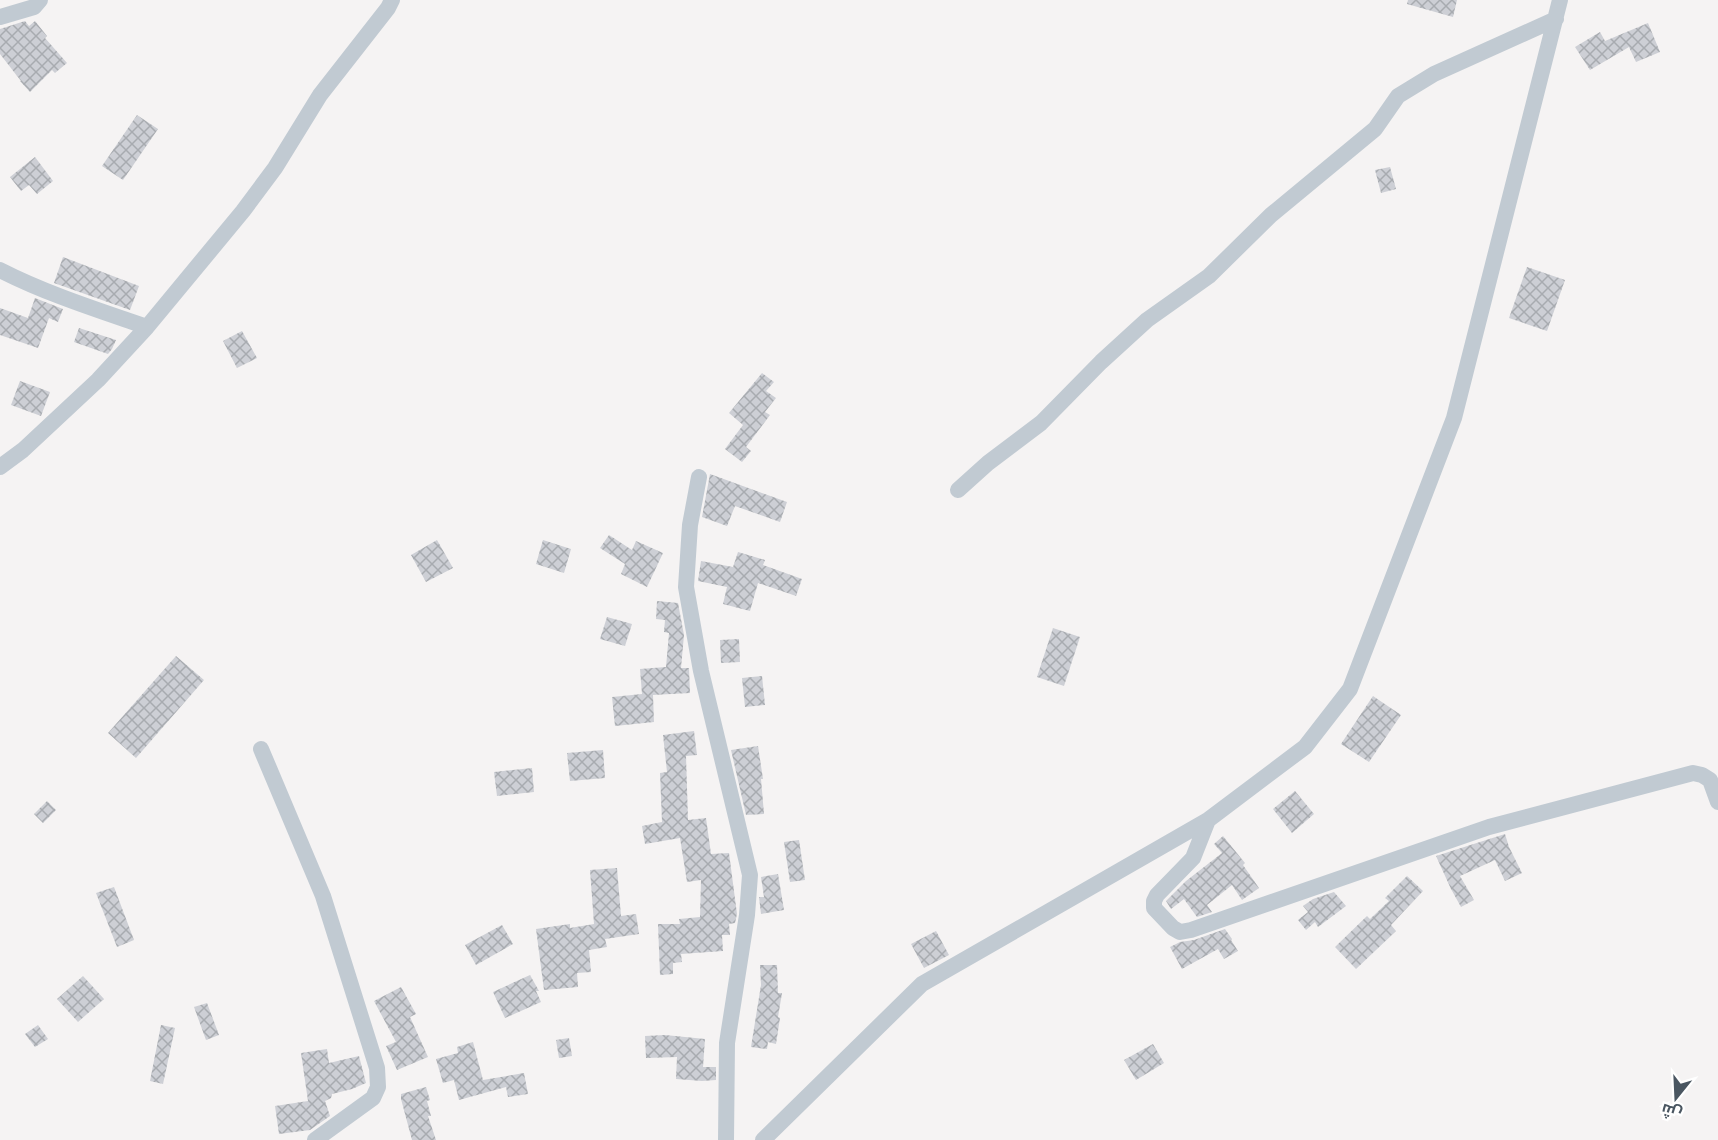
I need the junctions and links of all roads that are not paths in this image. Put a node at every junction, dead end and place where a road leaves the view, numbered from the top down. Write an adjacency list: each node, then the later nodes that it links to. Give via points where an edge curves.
1 (40, 0): 4 (street, via 34,7)
2 (393, 0): 7 (street, via 320,95 243,211)
3 (1560, 0): 5 (street)
4 (0, 17)
5 (1556, 19): 10 (street, via 1434,74 1398,96 1374,129 1271,215 1209,276 1147,320 1041,423); 13 (street, via 1454,418 1350,689 1305,747)
6 (0, 270): 7 (street)
7 (147, 327): 8 (street, via 98,380)
8 (0, 467)
9 (699, 477): 15 (street, via 690,525 686,587 701,671 750,875 727,1042)
10 (958, 490)
11 (261, 749): 14 (street, via 323,896 377,1068 378,1088 373,1098)
12 (1718, 802): 13 (street, via 1710,780 1693,773 1489,827 1180,932 1154,908 1154,901 1193,858)
13 (1208, 820): 16 (street, via 922,984)
14 (315, 1140)
15 (726, 1140)
16 (763, 1140)

